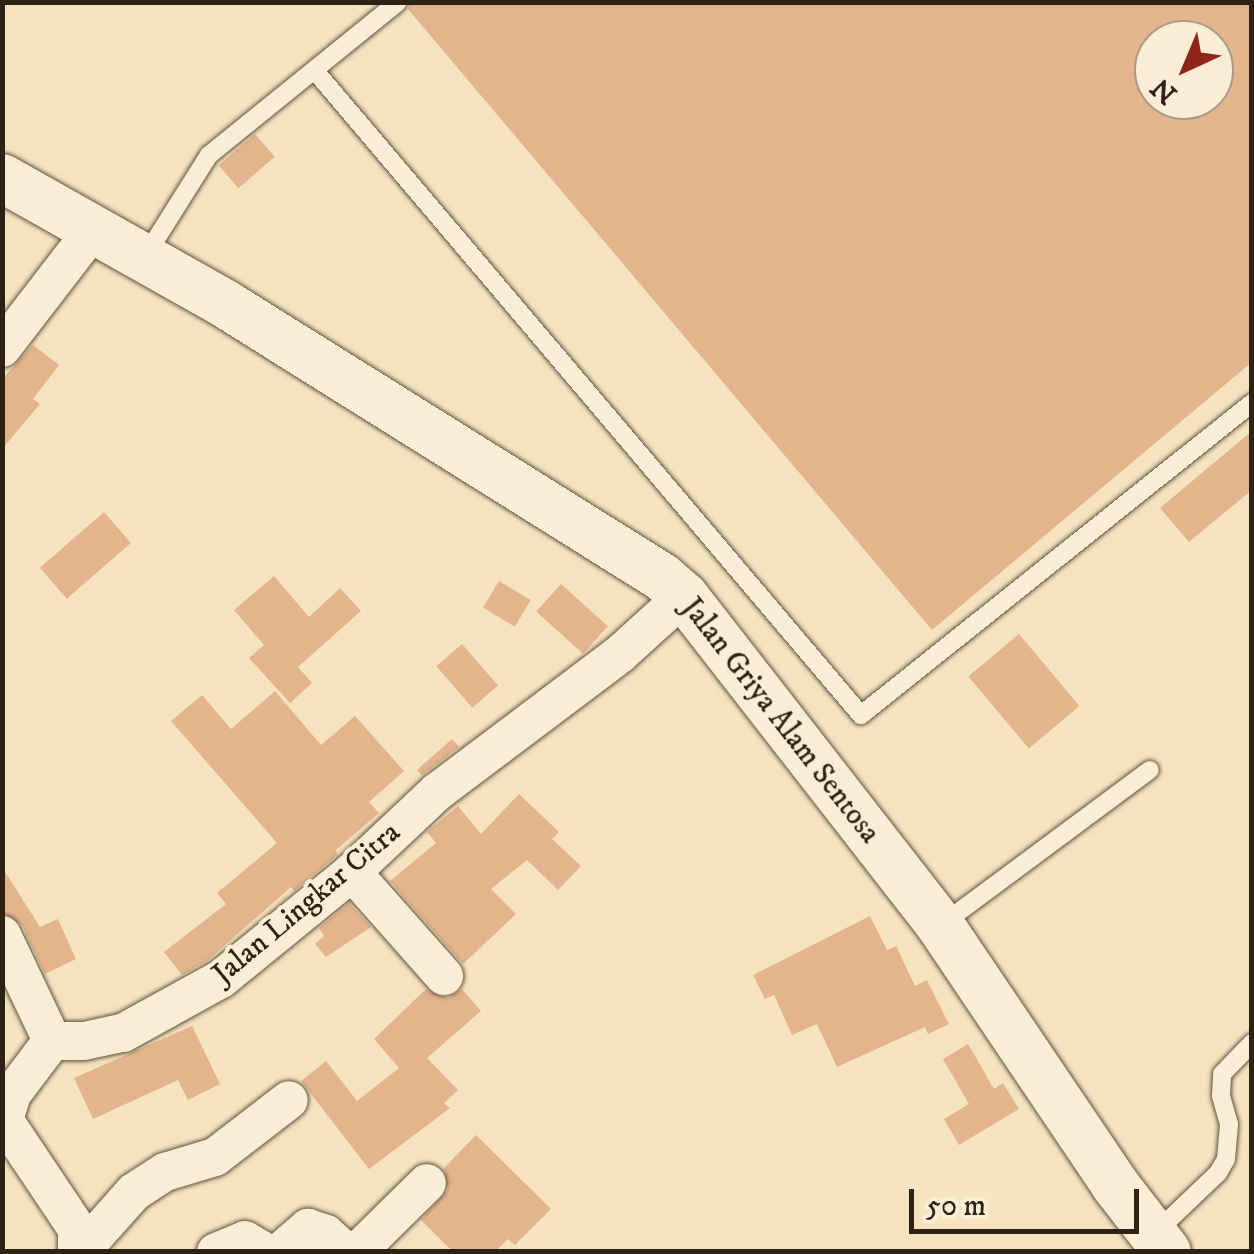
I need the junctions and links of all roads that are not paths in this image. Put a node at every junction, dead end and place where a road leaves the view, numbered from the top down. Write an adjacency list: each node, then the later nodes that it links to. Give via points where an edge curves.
1 (398, 2): 2 (lane)
2 (316, 72): 5 (lane, via 210,155); 7 (lane, via 861,716)
3 (3, 179): 4 (street, Jalan Griya Alam Sentosa)
4 (92, 231): 5 (street, Jalan Griya Alam Sentosa); 6 (street)
5 (143, 260): 8 (street, Jalan Griya Alam Sentosa, via 227,305)
6 (2, 348)
7 (1252, 402)
8 (684, 596): 10 (street, Jalan Lingkar Citra, via 620,654 437,792); 11 (street, Jalan Griya Alam Sentosa)
9 (1150, 770): 11 (lane)
10 (352, 872): 13 (street); 14 (street, Jalan Lingkar Citra, via 197,996 123,1033)
11 (940, 925): 18 (street, Jalan Griya Alam Sentosa)
12 (2, 935): 14 (street)
13 (444, 976)
14 (52, 1041): 19 (street, via 12,1094 4,1120)
15 (1252, 1042): 18 (lane, via 1222,1074 1226,1159)
16 (289, 1100): 19 (street, via 215,1157 165,1172 134,1192)
17 (427, 1182): 24 (street)
18 (1160, 1243)
19 (95, 1245)
20 (216, 1252): 21 (street, via 244,1240)
21 (265, 1252)
22 (280, 1252): 23 (street, via 316,1228)
23 (346, 1252)
24 (357, 1252)

